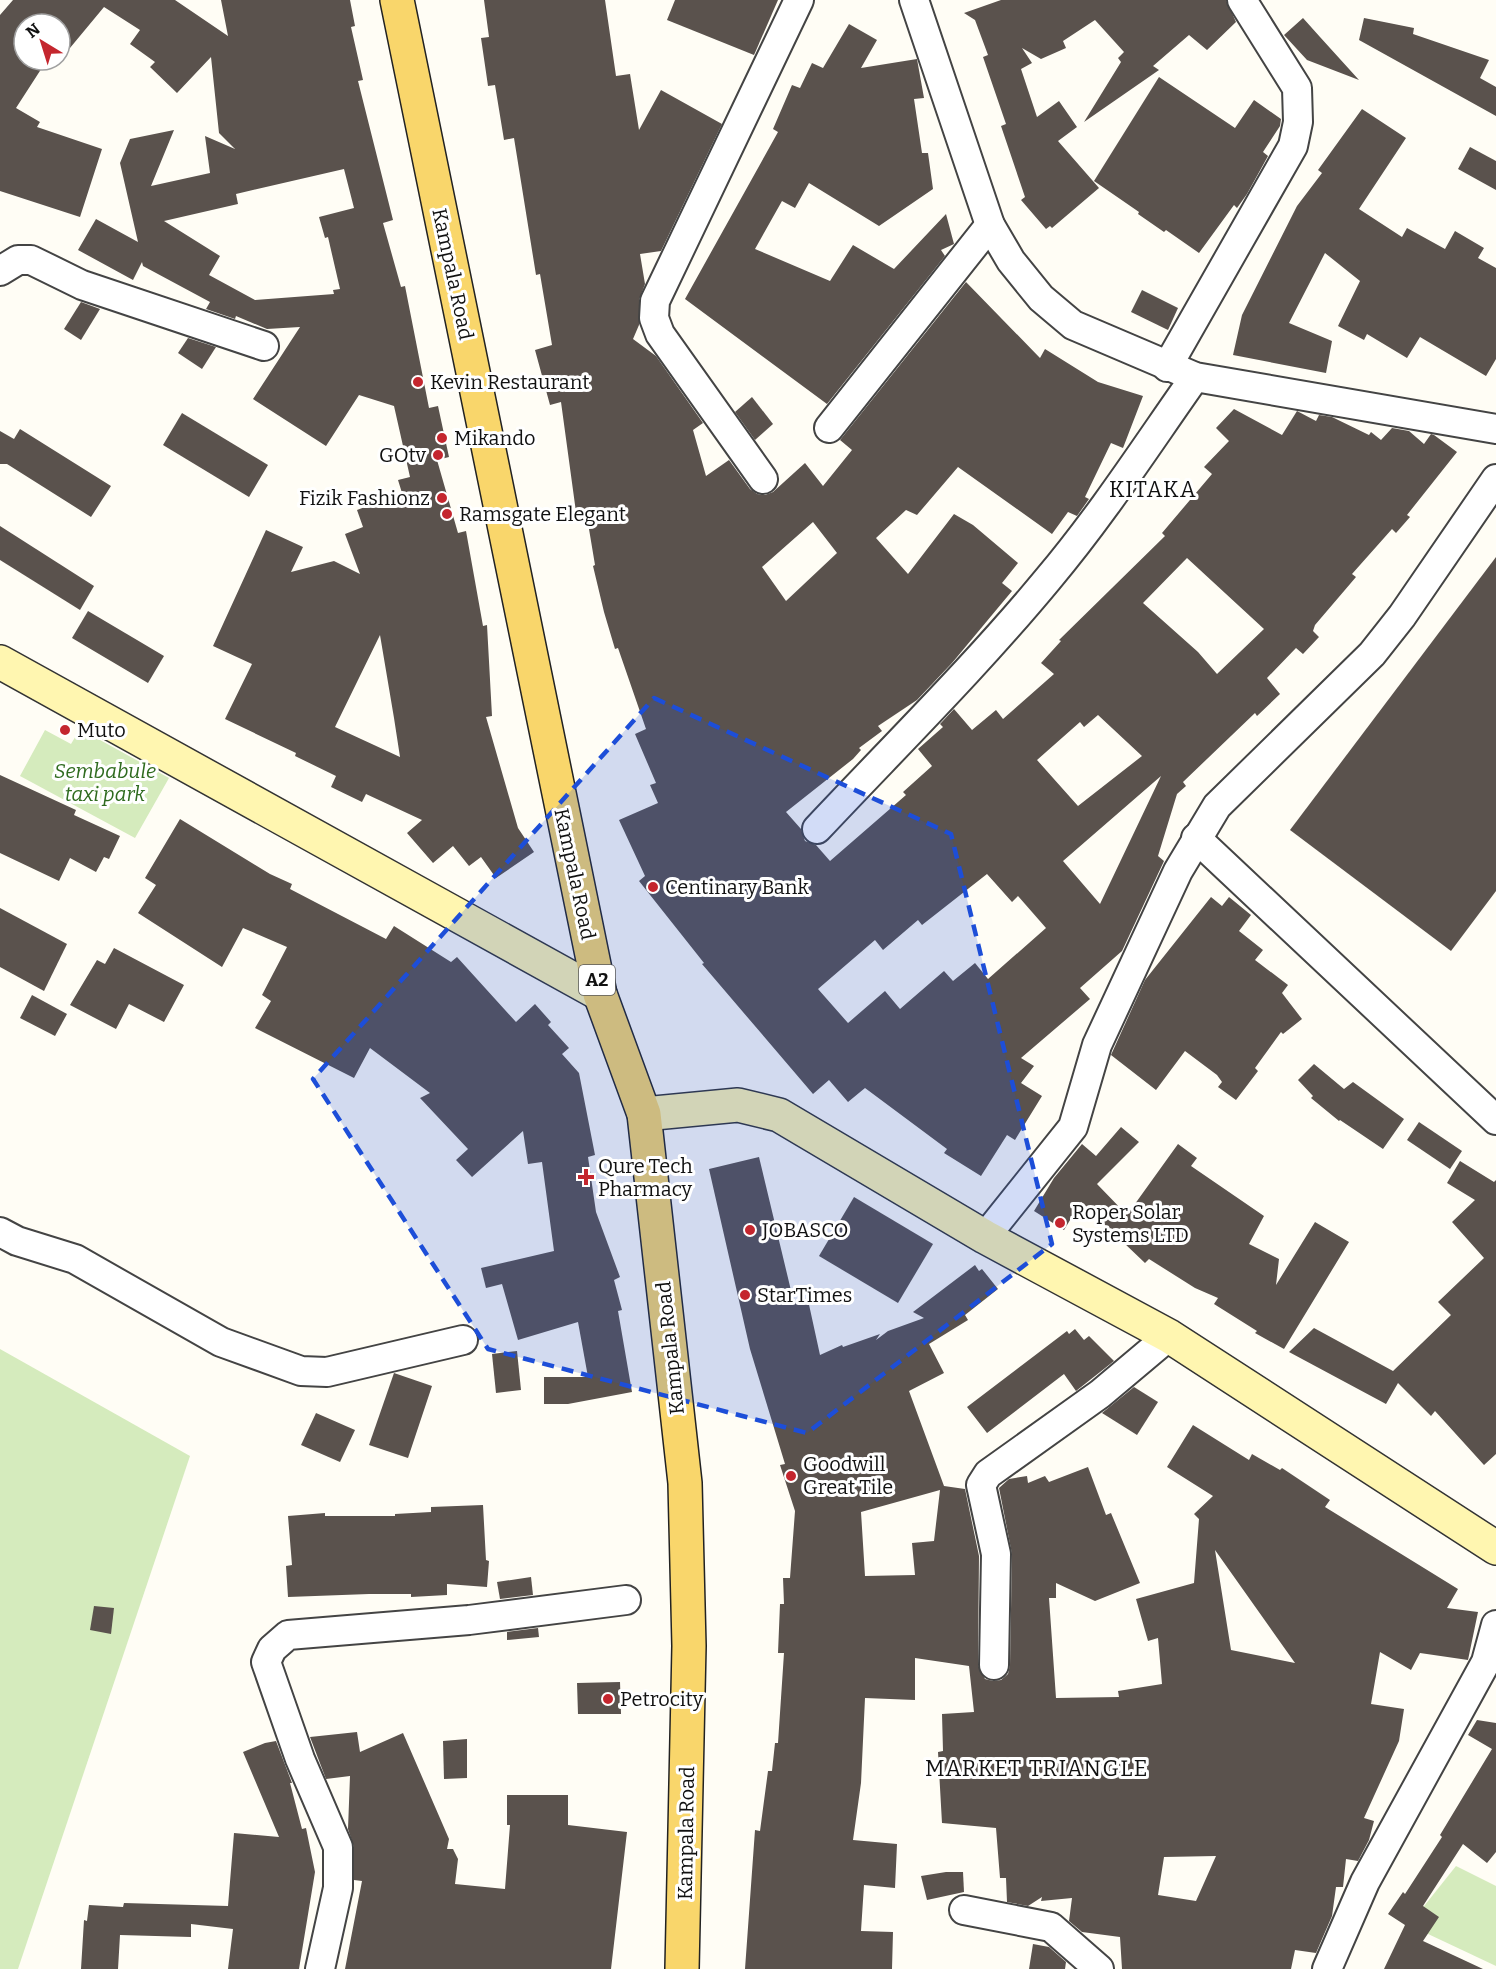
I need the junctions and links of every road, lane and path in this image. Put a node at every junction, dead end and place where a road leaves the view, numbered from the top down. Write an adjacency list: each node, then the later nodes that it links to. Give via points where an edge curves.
1 (397, 0): 17 (main road, Kampala Road / A2)
2 (799, 0): 12 (street, via 655,301 654,318 660,334)
3 (914, 0): 5 (street)
4 (1242, 0): 8 (street, via 1297,88 1299,122 1293,146)
5 (990, 225): 8 (street, via 1011,261 1041,298 1073,325); 10 (street)
6 (0, 271): 7 (street, via 18,260 31,260 82,285)
7 (264, 346)
8 (1167, 367): 9 (street)
9 (1195, 377): 11 (street); 15 (street, via 1050,578)
10 (829, 428)
11 (1496, 429)
12 (763, 479)
13 (1496, 479): 16 (street, via 1372,654 1216,806)
14 (0, 662): 17 (street)
15 (817, 829)
16 (1196, 838): 19 (street); 21 (street, via 1097,1045 1073,1127)
17 (600, 994): 18 (main road, Kampala Road / A2)
18 (644, 1114): 21 (street, via 738,1105 779,1115); 30 (main road, Kampala Road / A2, via 685,1483 689,1646)
19 (1496, 1120)
20 (0, 1233): 23 (street, via 75,1259 220,1342 302,1371 327,1372)
21 (985, 1238): 22 (street)
22 (1169, 1336): 24 (street); 27 (street, via 1100,1394 988,1474 981,1485 996,1554)
23 (463, 1340)
24 (1496, 1548)
25 (626, 1600): 29 (street, via 470,1620 288,1635 272,1648 266,1662 276,1695 338,1847 338,1888)
26 (1496, 1625): 32 (street, via 1486,1662 1365,1882)
27 (994, 1665)
28 (964, 1910): 31 (street, via 1052,1928)
29 (320, 1969)
30 (682, 1969)
31 (1099, 1969)
32 (1327, 1969)

